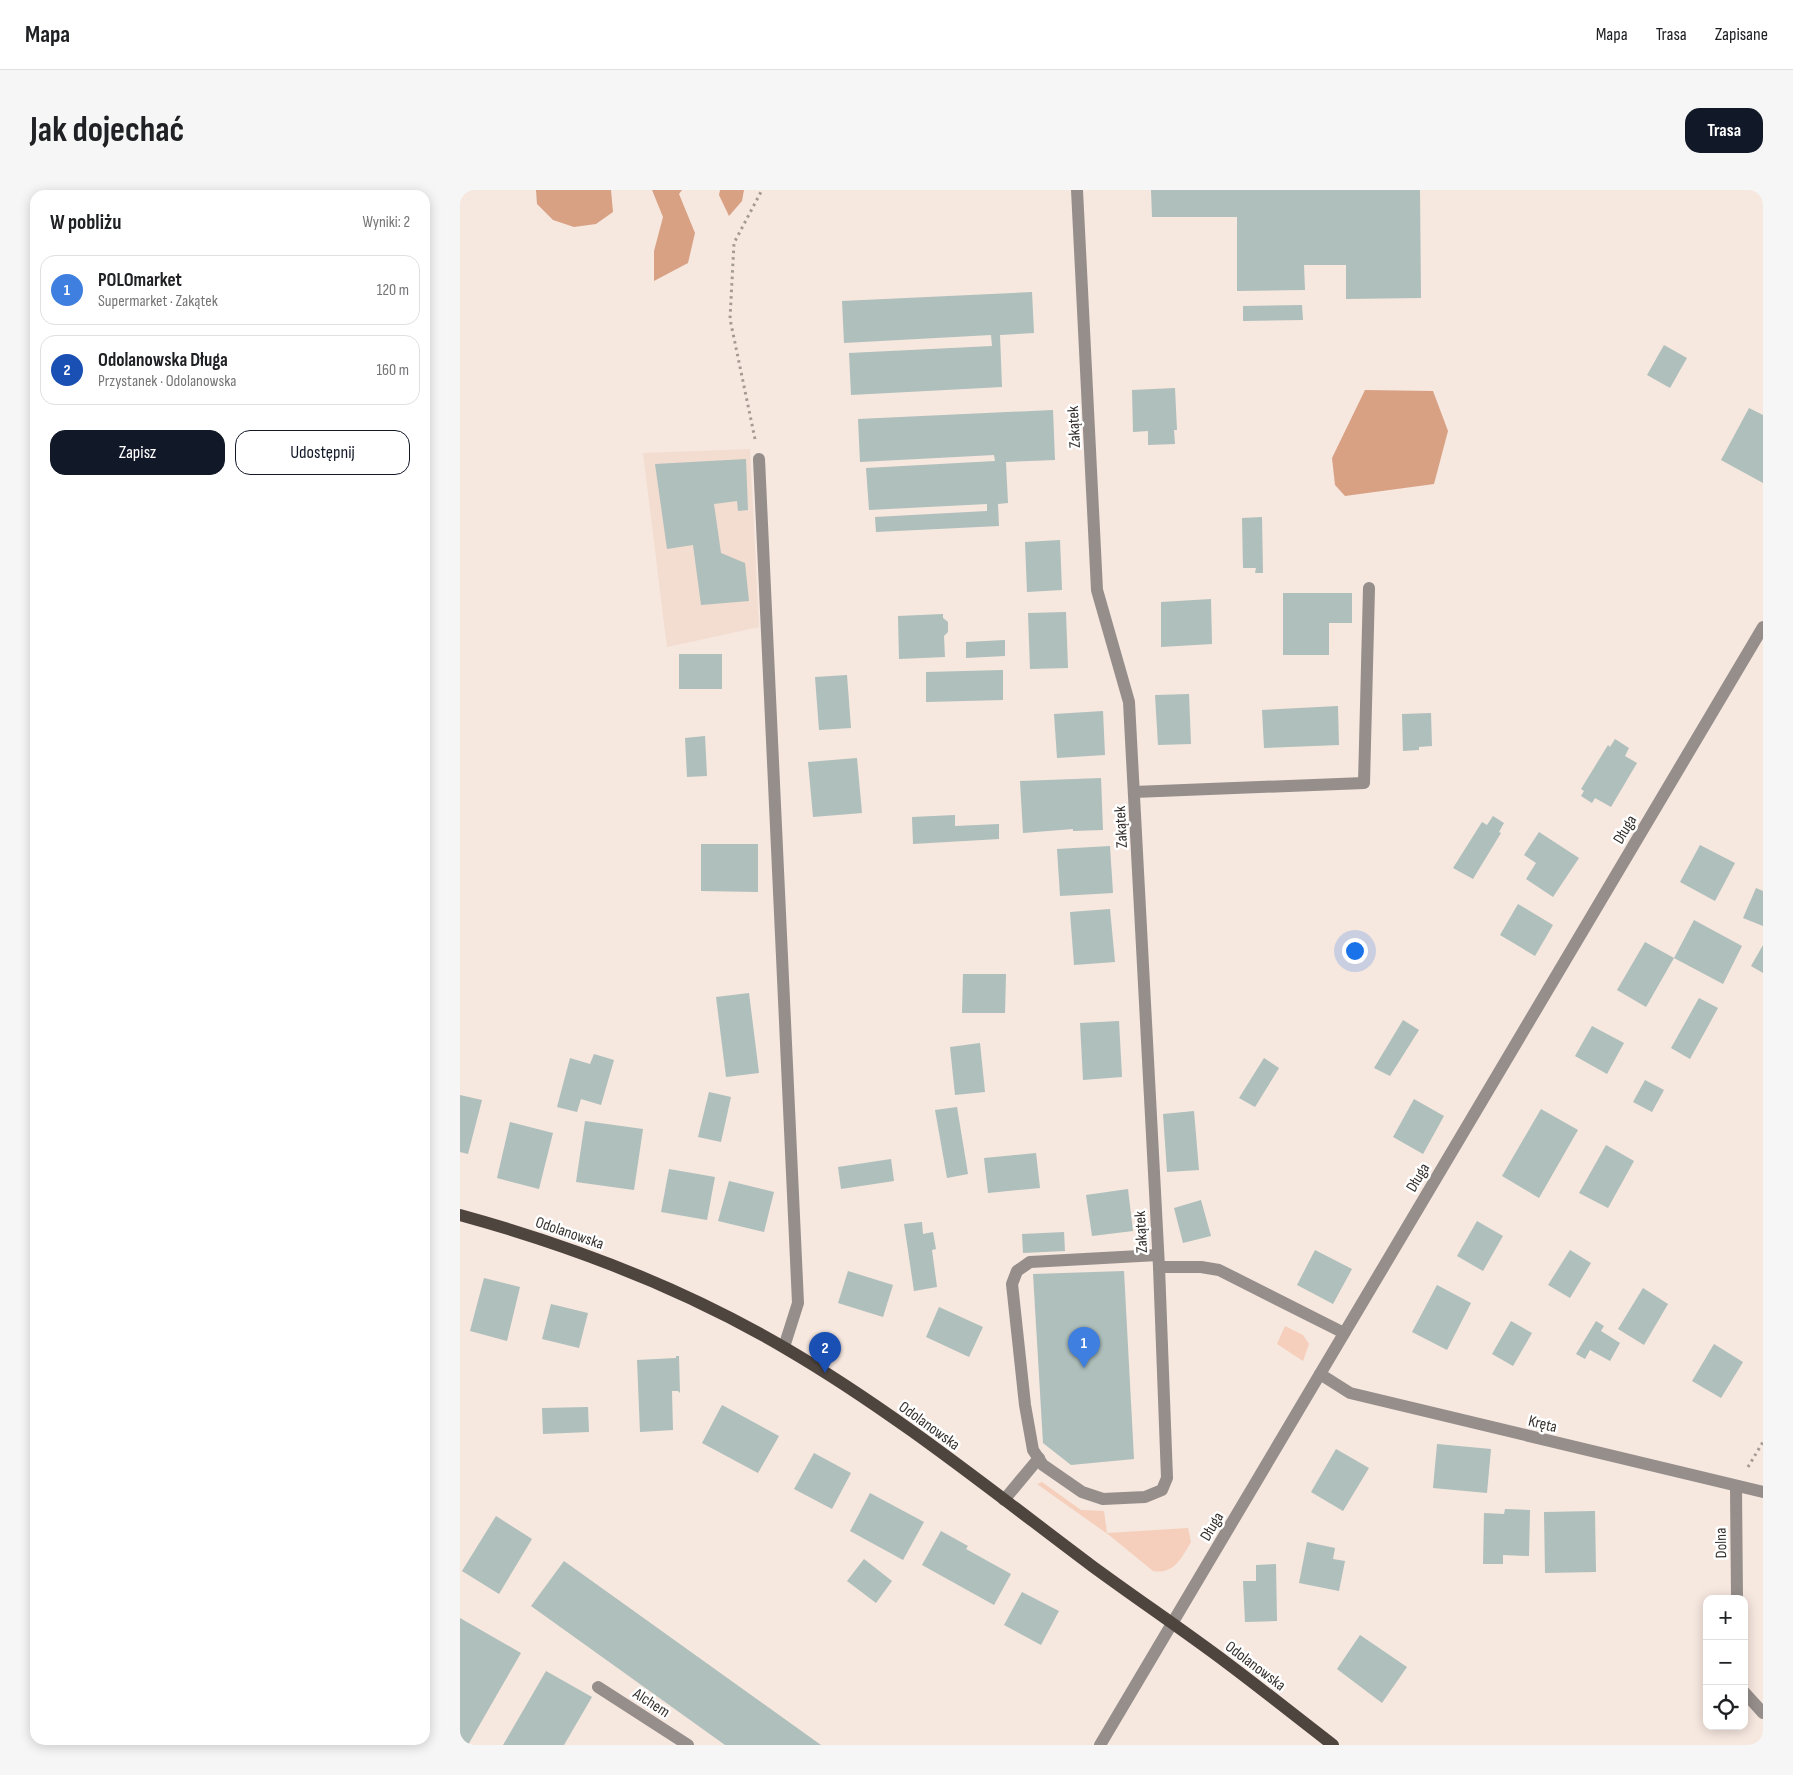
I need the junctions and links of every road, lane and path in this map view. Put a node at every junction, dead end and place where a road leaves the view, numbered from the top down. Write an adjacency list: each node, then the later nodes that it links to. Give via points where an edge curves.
1 (762, 190): 3 (path, via 734,243 730,320)
2 (1077, 190): 6 (street, Zakątek, via 1097,590 1129,702)
3 (759, 459): 10 (street, via 798,1303)
4 (1369, 588): 6 (street, via 1364,783)
5 (1763, 627): 9 (street, Długa)
6 (1134, 792): 8 (street, Zakątek)
7 (460, 1215): 10 (main road, Odolanowska, via 548,1240 605,1261 714,1310)
8 (1158, 1261): 9 (street, Zakątek, via 1219,1270); 13 (street, via 1030,1262 1017,1271 1012,1284 1016,1333 1033,1450); 13 (street, via 1168,1470 1162,1490 1145,1496 1104,1499 1082,1492)
9 (1344, 1333): 11 (street, Długa)
10 (784, 1347): 16 (main road, Odolanowska, via 917,1435)
11 (1320, 1374): 14 (street, Kręta, via 1350,1393); 18 (street, Długa)
12 (1763, 1442): 14 (path)
13 (1039, 1458): 16 (street)
14 (1736, 1487): 15 (street, Kręta); 17 (street, Dolna)
15 (1763, 1492)
16 (1004, 1500): 18 (main road, Odolanowska)
17 (1737, 1595)
18 (1171, 1624): 23 (street, Długa); 24 (main road, Odolanowska)
19 (598, 1687): 22 (street, Alchem)
20 (1748, 1696): 21 (street)
21 (1763, 1713)
22 (688, 1745)
23 (1100, 1745)
24 (1334, 1745)

